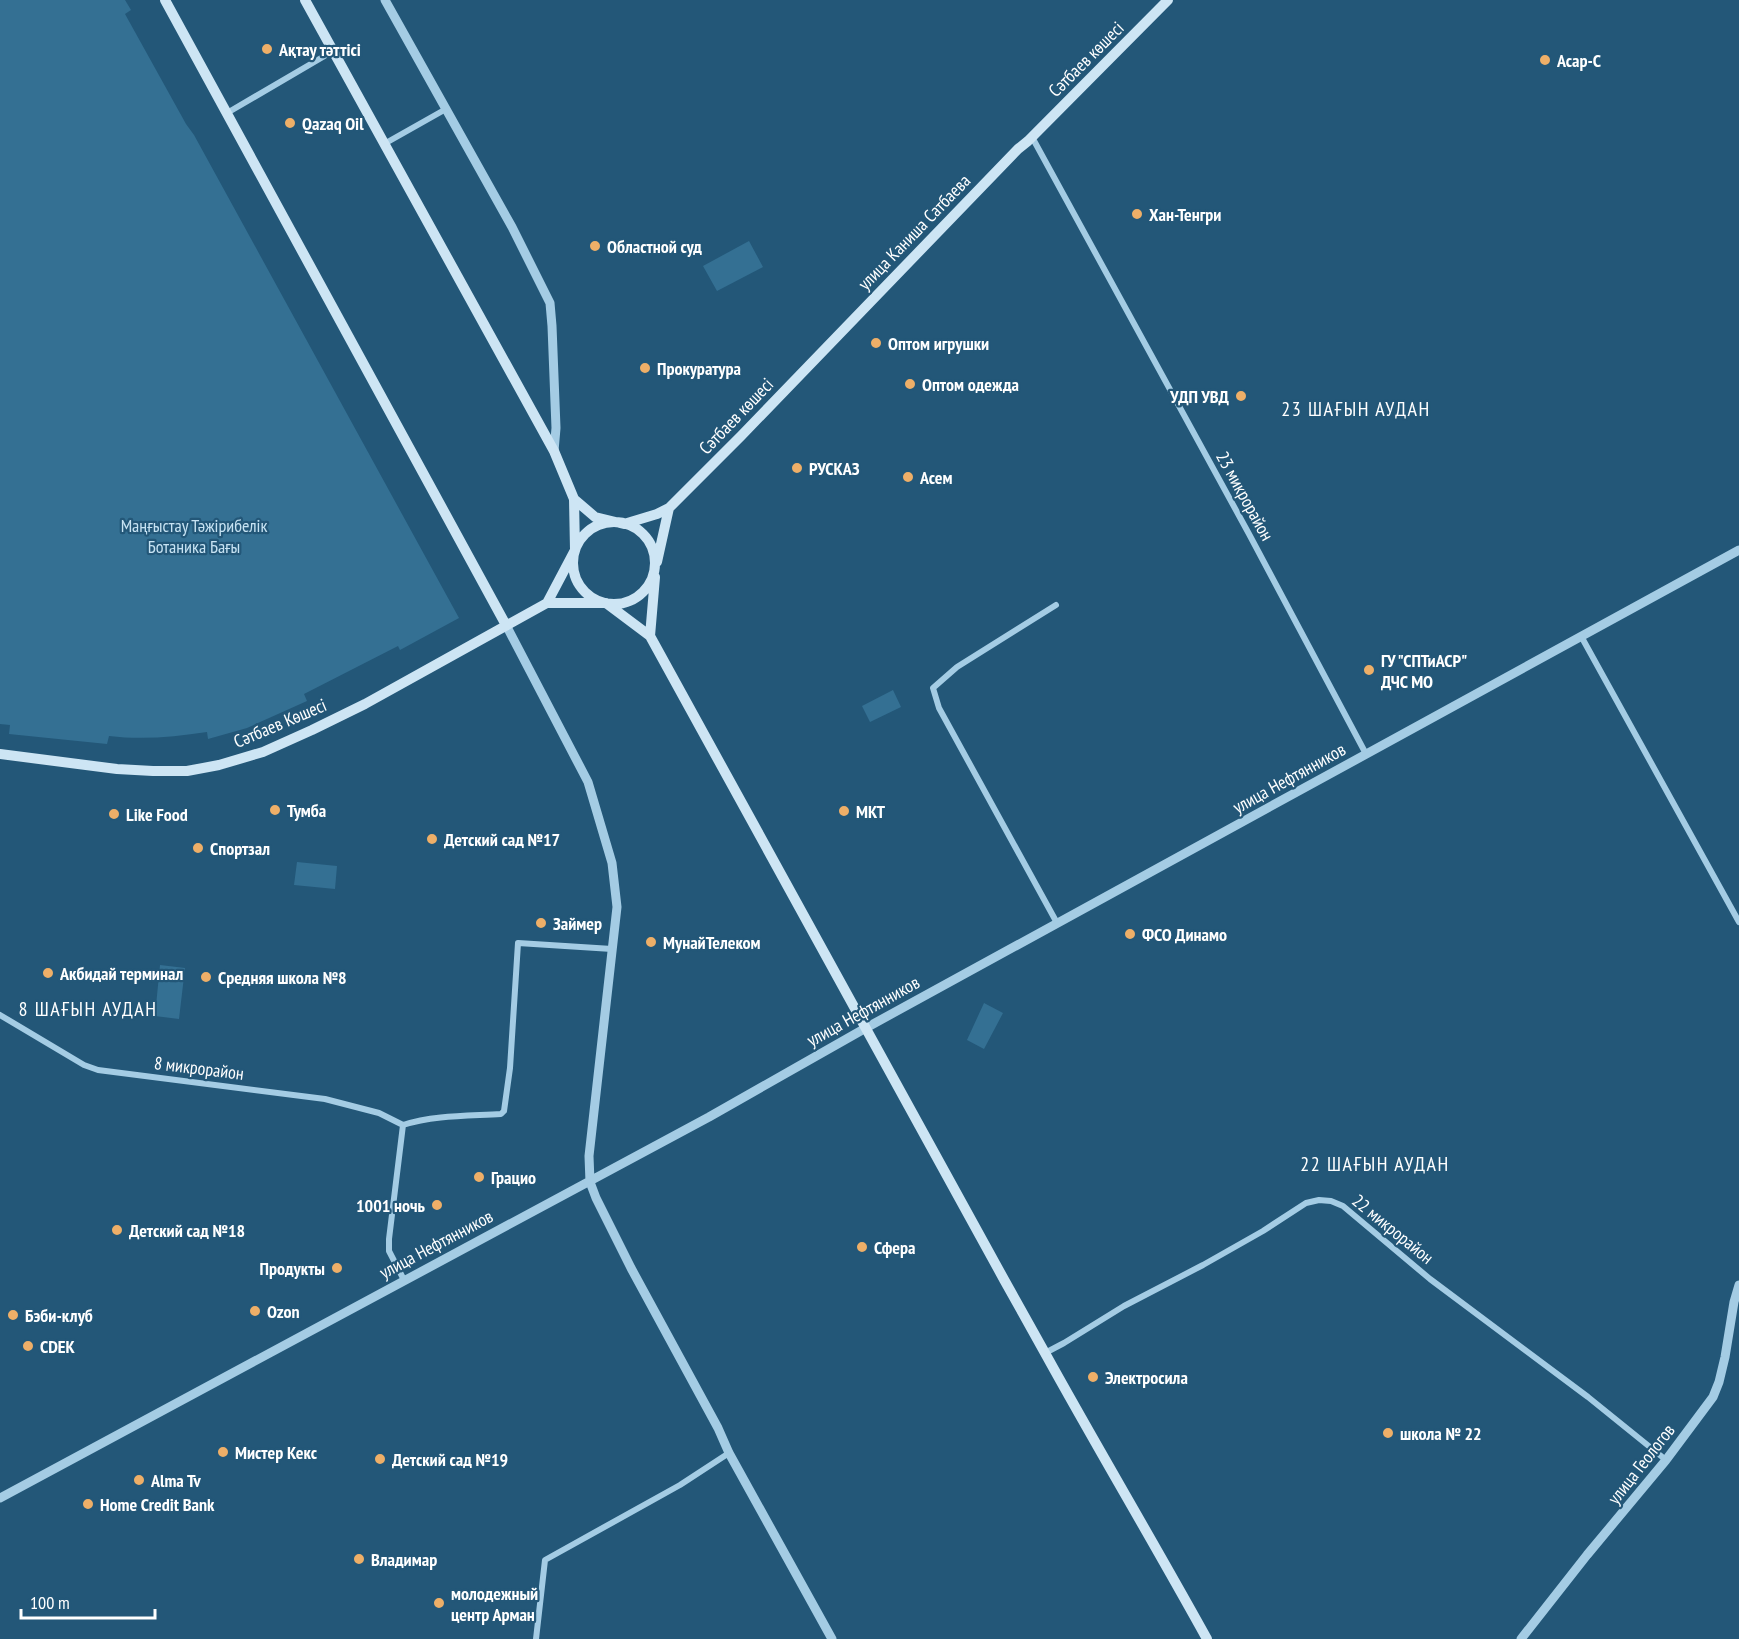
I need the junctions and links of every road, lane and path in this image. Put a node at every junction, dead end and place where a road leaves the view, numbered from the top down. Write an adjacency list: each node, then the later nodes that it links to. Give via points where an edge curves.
1 (165, 0): 7 (main road)
2 (305, 0): 5 (main road)
3 (385, 0): 6 (street)
4 (1168, 0): 8 (main road, Сәтбаев көшесі)
5 (333, 51): 7 (street); 9 (main road)
6 (446, 109): 9 (street); 11 (street, via 550,303)
7 (227, 113): 21 (main road)
8 (1030, 139): 10 (main road, улица Каниша Сатбаева); 25 (street, 23 микрорайон, via 1096,253)
9 (384, 144): 11 (main road)
10 (826, 347): 13 (main road, Сәтбаев көшесі)
11 (554, 451): 12 (main road)
12 (574, 499): 14 (main road, via 595,517); 15 (main road)
13 (669, 508): 14 (main road, Сәтбаев көшесі); 17 (main road)
14 (624, 524): 15 (main road, via 600,525 589,531); 17 (main road, via 635,528 651,545)
15 (575, 550): 18 (main road); 19 (main road, via 573,564 582,590)
16 (1739, 550): 23 (street, улица Нефтянников)
17 (655, 569): 19 (main road, via 643,593 619,604); 22 (main road)
18 (547, 603): 19 (main road, Сәтбаев Көшесі); 21 (main road, Сәтбаев Көшесі)
19 (606, 603): 22 (main road)
20 (1056, 605): 27 (street, via 957,667 933,688 939,708)
21 (506, 625): 24 (main road, Сәтбаев Көшесі, via 312,730 263,752 219,765 187,771 153,771); 28 (street, via 588,782 612,863 617,907)
22 (650, 636): 30 (main road)
23 (1581, 636): 25 (street, улица Нефтянников); 26 (street)
24 (0, 754)
25 (1366, 754): 27 (street, улица Нефтянников)
26 (1739, 922)
27 (1057, 923): 30 (street, улица Нефтянников)
28 (612, 949): 31 (street, via 518,943 504,1111); 32 (street, via 589,1156)
29 (0, 1016): 31 (street, 8 микрорайон, via 98,1070 325,1099 379,1113)
30 (864, 1029): 32 (street, улица Нефтянников); 35 (main road)
31 (403, 1125): 33 (street, via 389,1251)
32 (590, 1182): 33 (street, улица Нефтянников); 36 (street)
33 (404, 1280): 38 (street, улица Нефтянников)
34 (1739, 1285): 37 (street, улица Геологов, via 1713,1397)
35 (1045, 1353): 37 (street, 22 микрорайон, via 1306,1203 1331,1201 1343,1206 1421,1272); 41 (main road)
36 (729, 1453): 39 (street, via 680,1485 545,1560); 40 (street)
37 (1666, 1460): 42 (street, улица Геологов)
38 (0, 1498)
39 (536, 1639)
40 (831, 1639)
41 (1207, 1639)
42 (1521, 1639)

